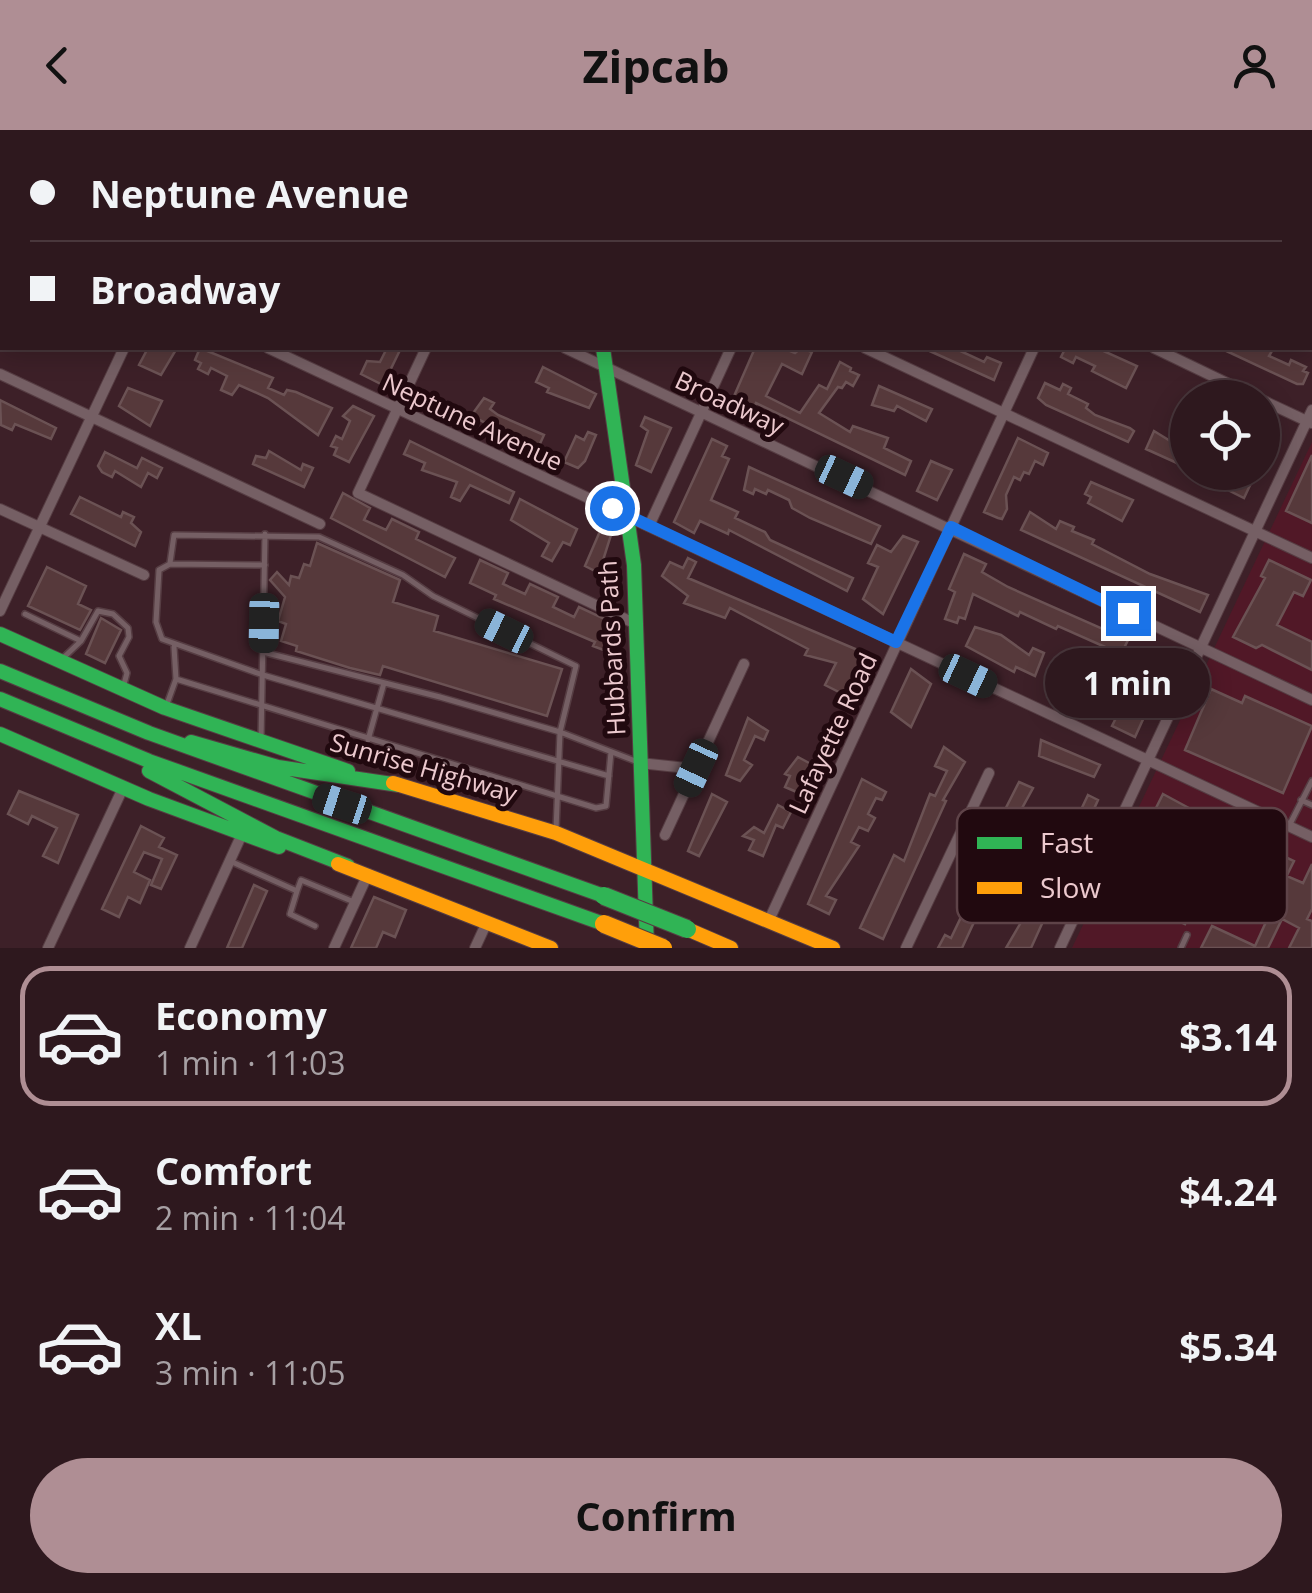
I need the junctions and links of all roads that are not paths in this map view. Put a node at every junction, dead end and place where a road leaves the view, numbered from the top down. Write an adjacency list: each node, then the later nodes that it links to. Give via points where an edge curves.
1 (123, 350): 16 (street)
2 (272, 350): 13 (street, Neptune Avenue)
3 (425, 350): 13 (street)
4 (573, 350): 9 (street, Broadway)
5 (730, 350): 14 (street)
6 (869, 350): 15 (street)
7 (1033, 350): 15 (street, Lafayette Road)
8 (1158, 350): 11 (street)
9 (604, 357): 14 (street, Broadway); 19 (main road, Hubbards Path)
10 (0, 374): 16 (street)
11 (1222, 380)
12 (1280, 406): 17 (street)
13 (399, 408): 19 (street, Neptune Avenue); 32 (street, via 358,493)
14 (702, 410): 21 (street); 23 (street, Broadway)
15 (1004, 412): 23 (street, Lafayette Road); 24 (street)
16 (92, 416): 20 (street); 22 (street)
17 (1310, 418): 24 (street)
18 (0, 508): 22 (street)
19 (626, 514): 21 (street, Neptune Avenue); 32 (main road, Hubbards Path)
20 (320, 524)
21 (649, 526): 35 (street, Neptune Avenue)
22 (40, 527): 29 (street); 30 (street)
23 (951, 527): 35 (street, Lafayette Road); 37 (street, Broadway)
24 (1254, 531): 26 (street); 37 (street)
25 (266, 534): 27 (lane, via 174,535); 28 (lane); 52 (lane, via 319,537 576,666)
26 (1312, 558)
27 (170, 564): 28 (lane); 36 (lane, via 156,580 156,622)
28 (265, 565): 38 (lane)
29 (144, 575)
30 (0, 611)
31 (25, 614): 34 (lane)
32 (636, 624): 60 (main road, Hubbards Path)
33 (0, 634): 39 (main road, Sunrise Highway)
34 (82, 642): 39 (lane); 45 (lane, via 98,611 123,622 129,637 119,656 127,673)
35 (896, 642): 58 (street, Neptune Avenue); 85 (street, Lafayette Road)
36 (174, 646): 42 (lane); 43 (lane)
37 (1199, 648): 47 (street, Broadway); 58 (street)
38 (263, 652): 42 (lane); 44 (lane)
39 (59, 662): 45 (main road, Sunrise Highway)
40 (744, 664): 61 (street)
41 (0, 671): 51 (main road)
42 (263, 675): 49 (lane); 50 (lane)
43 (176, 678): 48 (lane); 49 (lane)
44 (384, 682): 50 (lane); 52 (lane)
45 (122, 690): 48 (main road, Sunrise Highway)
46 (0, 699): 56 (main road)
47 (1312, 700)
48 (166, 708): 55 (main road, Sunrise Highway)
49 (262, 708): 54 (lane); 55 (lane)
50 (377, 709): 54 (lane); 59 (lane)
51 (137, 731): 65 (main road, via 278,768); 98 (main road, bridge, via 604,896)
52 (560, 732): 57 (lane); 59 (lane)
53 (1, 738): 66 (main road)
54 (368, 740): 67 (lane)
55 (261, 743): 65 (main road, Sunrise Highway)
56 (110, 747): 80 (main road, via 276,838); 97 (main road, bridge)
57 (611, 752): 60 (lane); 63 (lane)
58 (1148, 761): 71 (street); 72 (street, Neptune Avenue)
59 (559, 762): 63 (lane); 67 (lane)
60 (640, 763): 61 (street); 81 (main road, Hubbards Path)
61 (696, 768): 76 (street)
62 (989, 773): 70 (street)
63 (609, 776): 67 (lane, via 606,806)
64 (1312, 781): 68 (lane)
65 (399, 785): 74 (main road, Sunrise Highway)
66 (123, 788): 75 (main road); 91 (street)
67 (558, 796): 74 (lane)
68 (1301, 800): 69 (lane); 73 (lane)
69 (1312, 805)
70 (972, 808)
71 (1126, 808)
72 (1250, 808)
73 (1289, 826): 77 (street, Neptune Avenue)
74 (556, 833): 81 (main road, Sunrise Highway)
75 (242, 834): 79 (street); 80 (main road)
76 (665, 836)
77 (1312, 837)
78 (957, 840): 100 (street)
79 (230, 861): 83 (lane); 92 (street)
80 (348, 866): 82 (main road)
81 (645, 868): 85 (main road, Sunrise Highway); 96 (main road, Hubbards Path)
82 (368, 874): 84 (street); 86 (main road)
83 (297, 891): 84 (lane, via 300,880); 88 (lane, via 290,914)
84 (355, 902): 93 (street)
85 (770, 918): 99 (main road, Sunrise Highway)
86 (487, 922): 90 (main road); 94 (street)
87 (1072, 923): 101 (street)
88 (315, 926)
89 (1187, 936): 102 (lane)
90 (528, 944): 95 (main road)
91 (48, 948)
92 (190, 948)
93 (334, 948)
94 (475, 948)
95 (551, 948)
96 (647, 948)
97 (662, 948)
98 (731, 948)
99 (834, 948)
100 (906, 948)
101 (1060, 948)
102 (1182, 948)

